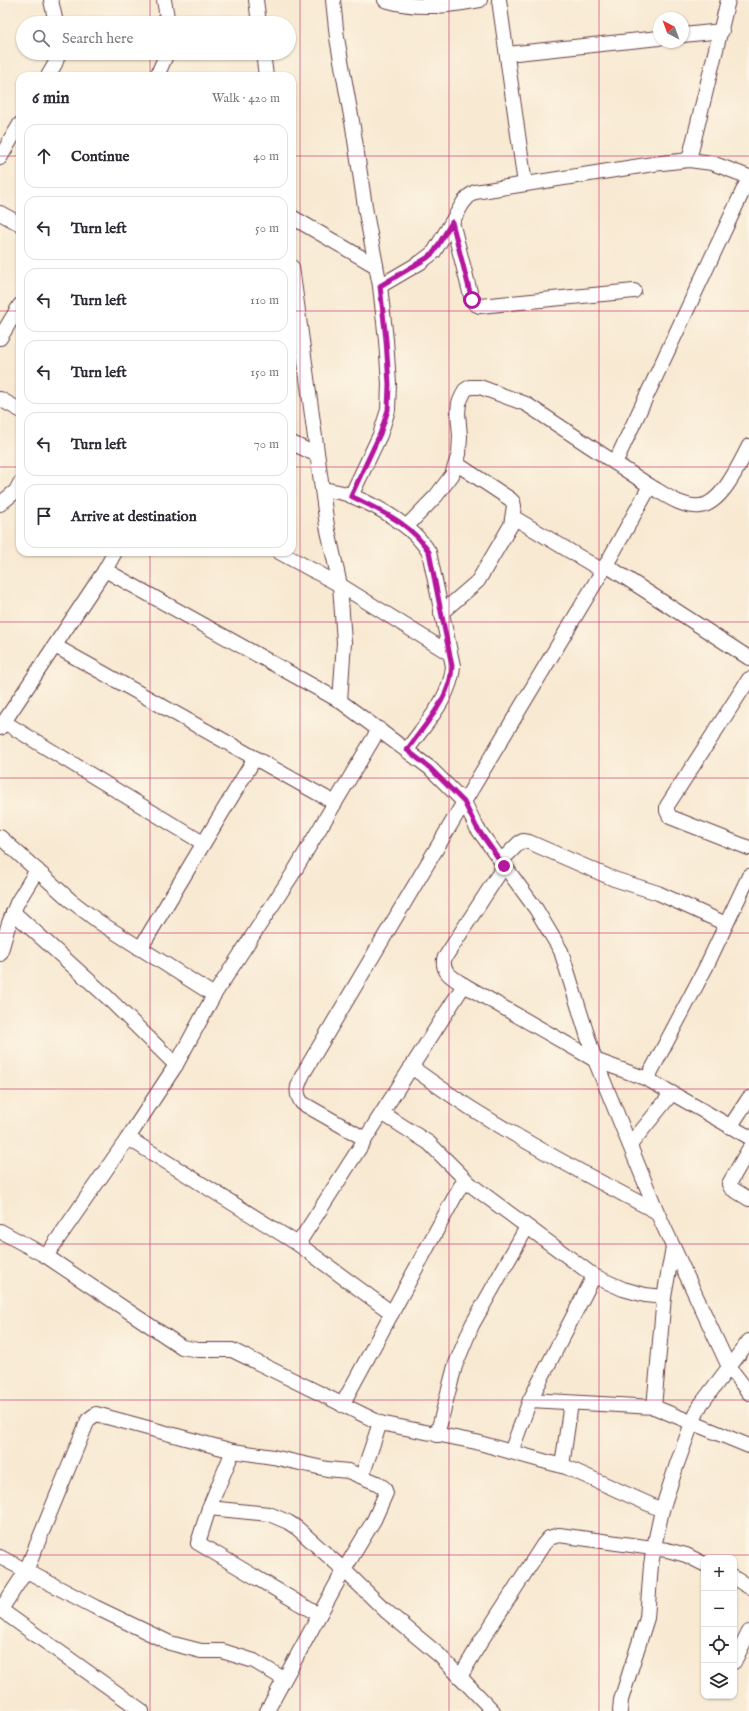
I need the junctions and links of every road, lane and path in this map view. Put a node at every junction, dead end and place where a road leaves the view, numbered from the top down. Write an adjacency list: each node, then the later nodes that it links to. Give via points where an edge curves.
1 (51, 0): 9 (street)
2 (164, 0): 10 (street)
3 (256, 0): 11 (street)
4 (333, 0): 31 (street, via 337,38)
5 (385, 0): 6 (street, via 420,7 448,6)
6 (480, 0)
7 (499, 0): 15 (street)
8 (728, 0): 12 (street)
9 (54, 16)
10 (167, 16)
11 (258, 16)
12 (722, 31): 13 (street); 24 (street)
13 (689, 34)
14 (653, 39): 15 (street)
15 (507, 54): 26 (street)
16 (56, 60): 19 (street)
17 (164, 60): 20 (street)
18 (264, 60): 21 (street)
19 (50, 72)
20 (159, 72)
21 (265, 72)
22 (16, 131): 23 (street)
23 (0, 158)
24 (689, 160): 25 (street, via 712,163); 26 (street)
25 (749, 177): 42 (street)
26 (526, 184): 30 (street, via 475,192 469,196)
27 (0, 213): 29 (street)
28 (296, 219): 31 (street)
29 (16, 222)
30 (452, 222): 32 (street, via 434,252); 33 (street, via 472,300 480,306)
31 (376, 266): 32 (street)
32 (380, 286): 48 (street, via 389,384 388,410 380,434)
33 (634, 291)
34 (296, 298): 41 (street)
35 (16, 312): 36 (street)
36 (0, 338)
37 (0, 399): 38 (street)
38 (16, 408)
39 (296, 446): 41 (street)
40 (749, 446): 44 (street)
41 (317, 455): 46 (street)
42 (615, 463): 43 (street, via 526,404 480,387 470,387 465,390 459,403 460,436); 45 (street)
43 (457, 464): 50 (street, via 510,499 514,506); 51 (street, via 436,496)
44 (744, 470): 45 (street, via 712,501 702,506 692,506 674,500)
45 (650, 486): 54 (street)
46 (322, 489): 48 (street); 56 (street, via 332,556)
47 (16, 491): 49 (street)
48 (351, 496): 51 (street)
49 (0, 504)
50 (513, 517): 54 (street); 57 (street, via 511,525 478,581)
51 (407, 526): 57 (street, via 421,539 429,552)
52 (113, 556): 55 (street)
53 (286, 556): 56 (street)
54 (605, 568): 60 (street); 67 (street)
55 (105, 570): 58 (street); 62 (street)
56 (340, 585): 59 (street); 62 (street, via 344,642)
57 (441, 613): 59 (street)
58 (55, 646): 63 (street); 66 (street)
59 (449, 653): 65 (street, via 452,678 446,694)
60 (749, 658)
61 (749, 679): 71 (street, via 667,806 667,811 670,817)
62 (340, 701): 64 (street)
63 (2, 725): 70 (street)
64 (379, 729): 65 (street); 68 (street)
65 (407, 750): 67 (street, via 430,768)
66 (255, 758): 68 (street); 70 (street)
67 (464, 802): 72 (street, via 477,828); 91 (street, via 303,1074 297,1089 297,1097 302,1103)
68 (335, 803): 80 (street, via 292,875)
69 (0, 837): 73 (street)
70 (202, 843): 77 (street)
71 (749, 848)
72 (502, 864): 76 (street, via 519,843 529,842 614,879 658,893); 79 (street, via 444,959 445,972); 81 (street, via 536,909 561,951)
73 (37, 870): 75 (street); 77 (street, via 70,900)
74 (749, 876): 76 (street)
75 (13, 912): 78 (street); 82 (street, via 106,996)
76 (726, 924): 84 (street)
77 (140, 949): 80 (street)
78 (0, 954)
79 (464, 985): 81 (street); 83 (street)
80 (214, 995): 82 (street)
81 (595, 1060): 84 (street); 92 (street)
82 (176, 1065): 90 (street)
83 (411, 1067): 87 (street); 96 (street, via 477,1112 521,1138)
84 (648, 1079): 85 (street)
85 (672, 1093): 88 (street); 92 (street)
86 (749, 1098): 88 (street)
87 (382, 1113): 91 (street); 94 (street, via 428,1143)
88 (730, 1127): 89 (street)
89 (749, 1137)
90 (128, 1138): 99 (street); 101 (street)
91 (365, 1139): 99 (street)
92 (630, 1145): 96 (street)
93 (749, 1149): 95 (street, via 729,1184)
94 (471, 1185): 97 (street); 104 (street, via 463,1184 460,1188)
95 (749, 1199)
96 (657, 1212): 100 (street)
97 (527, 1227): 102 (street); 114 (street, via 472,1325 455,1366)
98 (0, 1231): 101 (street)
99 (298, 1244): 104 (street)
100 (673, 1247): 103 (street); 106 (street)
101 (46, 1256): 110 (street, via 182,1347 198,1350 232,1350)
102 (594, 1276): 103 (street, via 624,1290); 108 (street)
103 (664, 1297): 111 (street)
104 (392, 1313): 110 (street)
105 (749, 1341): 106 (street)
106 (730, 1367): 107 (street); 112 (street, via 701,1404)
107 (749, 1393)
108 (530, 1400): 109 (street); 117 (street)
109 (571, 1403): 111 (street); 118 (street)
110 (342, 1405): 113 (street)
111 (654, 1407): 112 (street)
112 (692, 1422): 115 (street); 121 (street)
113 (380, 1423): 114 (street); 119 (street)
114 (437, 1435): 117 (street)
115 (749, 1446)
116 (234, 1451): 119 (street, via 348,1471); 120 (street); 126 (street, via 96,1414 92,1416 88,1420)
117 (511, 1452): 118 (street)
118 (562, 1466): 121 (street)
119 (362, 1476): 125 (street, via 377,1483 386,1493 374,1520)
120 (209, 1508): 125 (street, via 269,1514 288,1522); 130 (street, via 198,1543)
121 (662, 1510): 122 (street)
122 (654, 1547): 124 (street, via 686,1555); 133 (street, via 559,1535 549,1538 542,1545); 138 (street, via 647,1618 621,1700)
123 (0, 1557): 126 (street)
124 (701, 1562)
125 (344, 1570): 130 (street); 133 (street)
126 (26, 1571): 129 (street); 134 (street, via 170,1643 201,1651 222,1651 254,1661)
127 (737, 1580): 128 (street)
128 (749, 1587)
129 (1, 1610): 135 (street)
130 (319, 1615): 134 (street)
131 (749, 1632): 132 (street)
132 (737, 1656)
133 (460, 1677): 137 (street)
134 (284, 1679): 136 (street)
135 (142, 1711)
136 (267, 1711)
137 (493, 1711)
138 (620, 1711)

